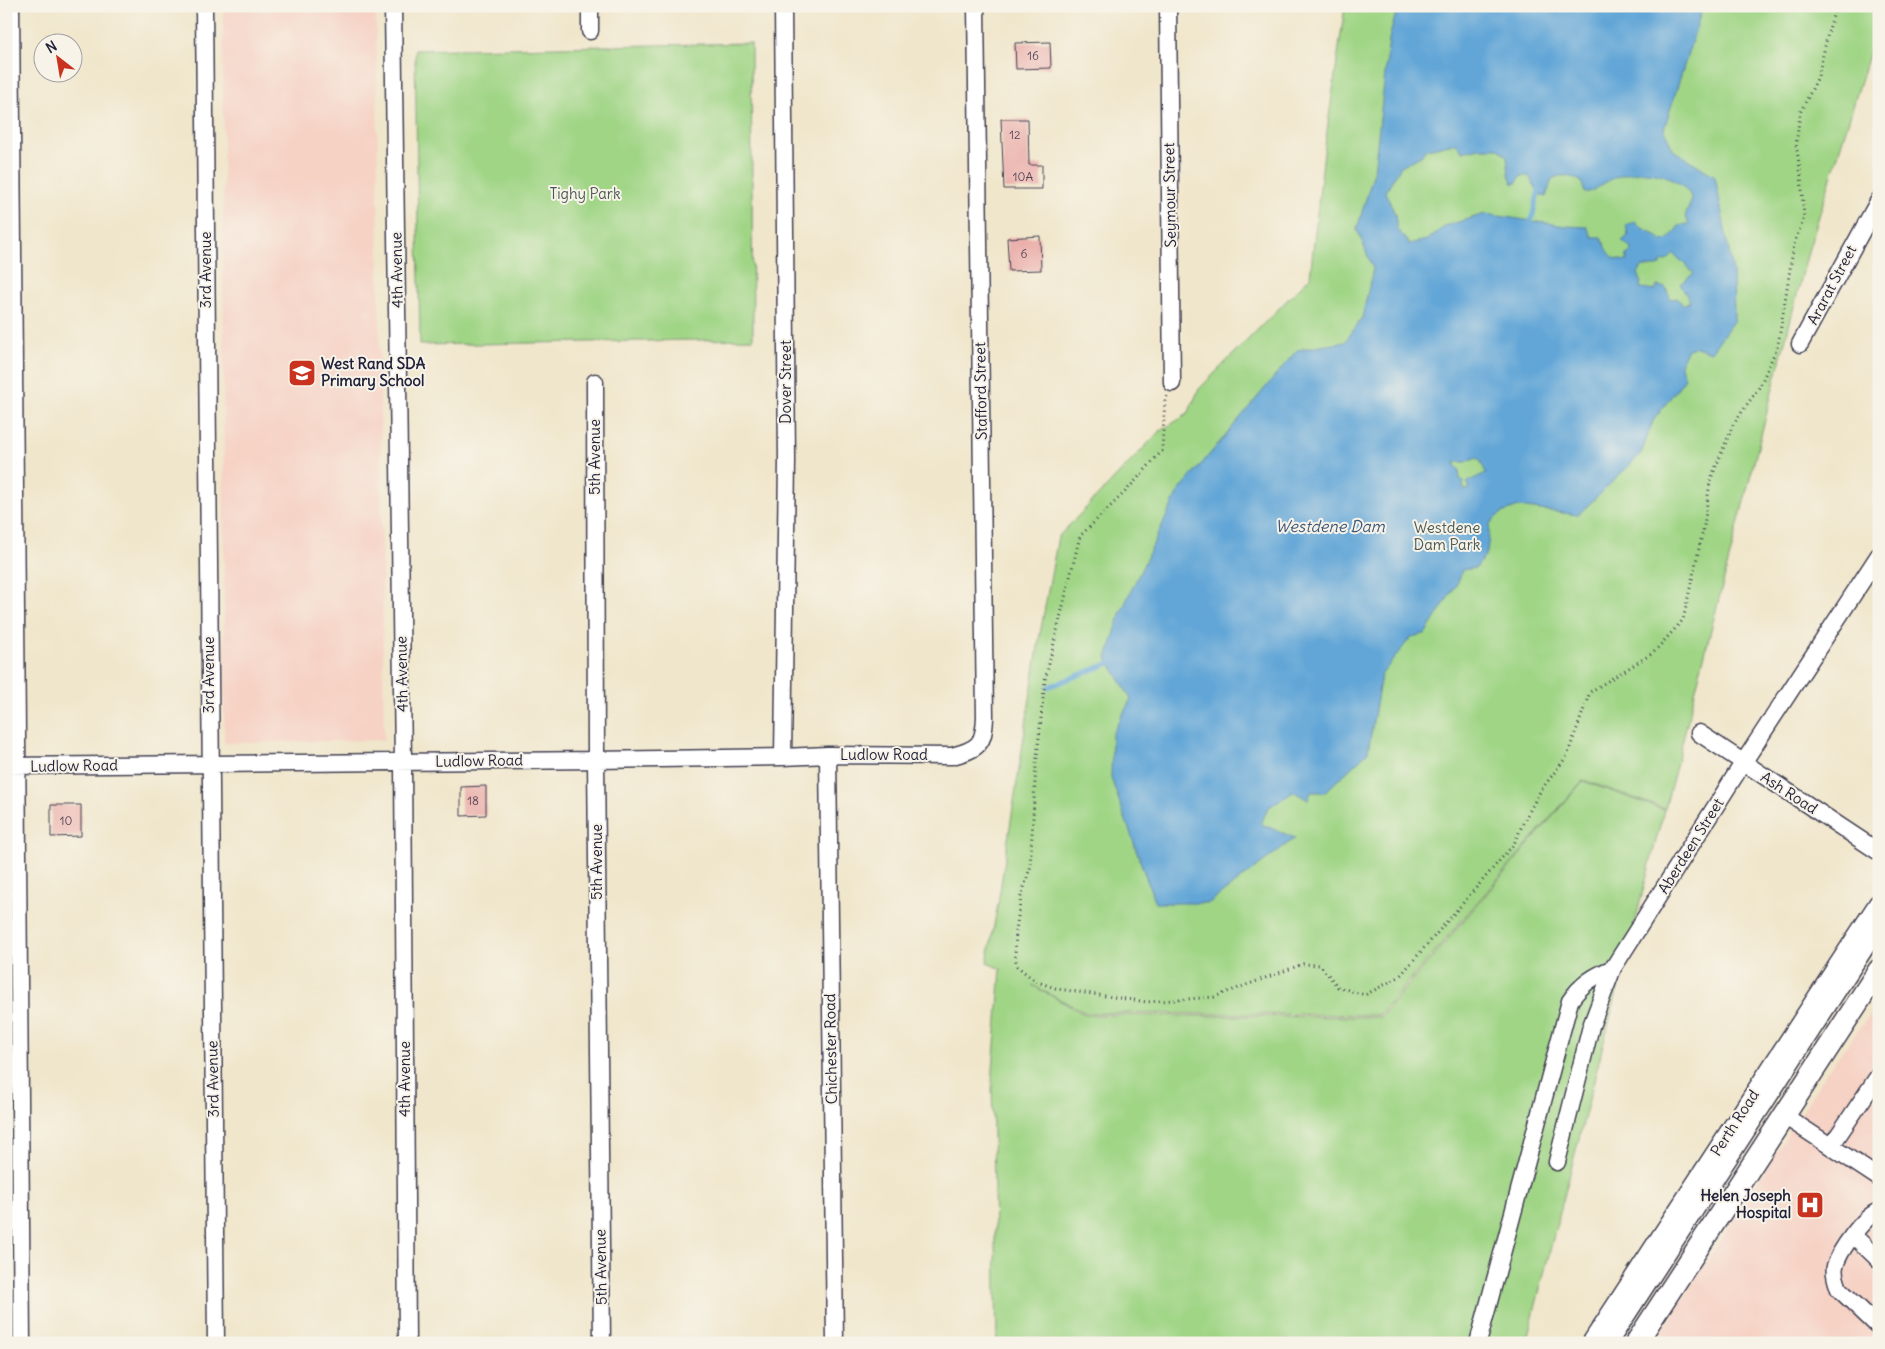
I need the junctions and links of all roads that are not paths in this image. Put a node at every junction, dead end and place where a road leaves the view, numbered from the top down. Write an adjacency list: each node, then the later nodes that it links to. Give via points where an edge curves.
1 (11, 6): 22 (street)
2 (204, 6): 20 (street, 3rd Avenue)
3 (393, 6): 19 (street, 4th Avenue)
4 (590, 6): 8 (street)
5 (783, 6): 17 (street, Dover Street, via 787,460)
6 (976, 6): 16 (street, Stafford Street, via 985,717 984,734 979,744 970,752)
7 (1168, 6): 12 (street, Seymour Street)
8 (590, 32)
9 (1878, 205): 10 (street, Ararat Street)
10 (1800, 344)
11 (595, 382): 18 (street, 5th Avenue)
12 (1172, 383)
13 (1879, 555): 21 (street, Aberdeen Street)
14 (1699, 733): 21 (street, Ash Road)
15 (828, 755): 16 (street, Ludlow Road); 17 (street, Ludlow Road); 41 (street, Chichester Road)
16 (952, 756)
17 (783, 757): 18 (street, Ludlow Road)
18 (596, 760): 19 (street, Ludlow Road); 40 (street, 5th Avenue)
19 (403, 762): 20 (street, Ludlow Road); 39 (street, 4th Avenue)
20 (210, 763): 22 (street, Ludlow Road); 38 (street, 3rd Avenue)
21 (1744, 763): 23 (street, Ash Road); 26 (street, Aberdeen Street)
22 (12, 766): 37 (street)
23 (1879, 852)
24 (1879, 905): 43 (main road, Perth Road)
25 (1879, 927): 44 (street)
26 (1613, 968): 31 (street, Aberdeen Street, via 1591,1026); 42 (street, via 1584,983 1570,1001)
27 (1879, 970): 29 (main road)
28 (1879, 1074): 30 (street)
29 (1783, 1115): 30 (street); 45 (main road)
30 (1831, 1146): 32 (street)
31 (1557, 1162)
32 (1878, 1175)
33 (1879, 1211): 34 (street)
34 (1854, 1235): 35 (street); 36 (street, via 1834,1268 1836,1281 1839,1290)
35 (1879, 1260)
36 (1879, 1327)
37 (22, 1343)
38 (216, 1343)
39 (407, 1343)
40 (602, 1343)
41 (834, 1343)
42 (1478, 1343)
43 (1593, 1343)
44 (1610, 1343)
45 (1636, 1343)

